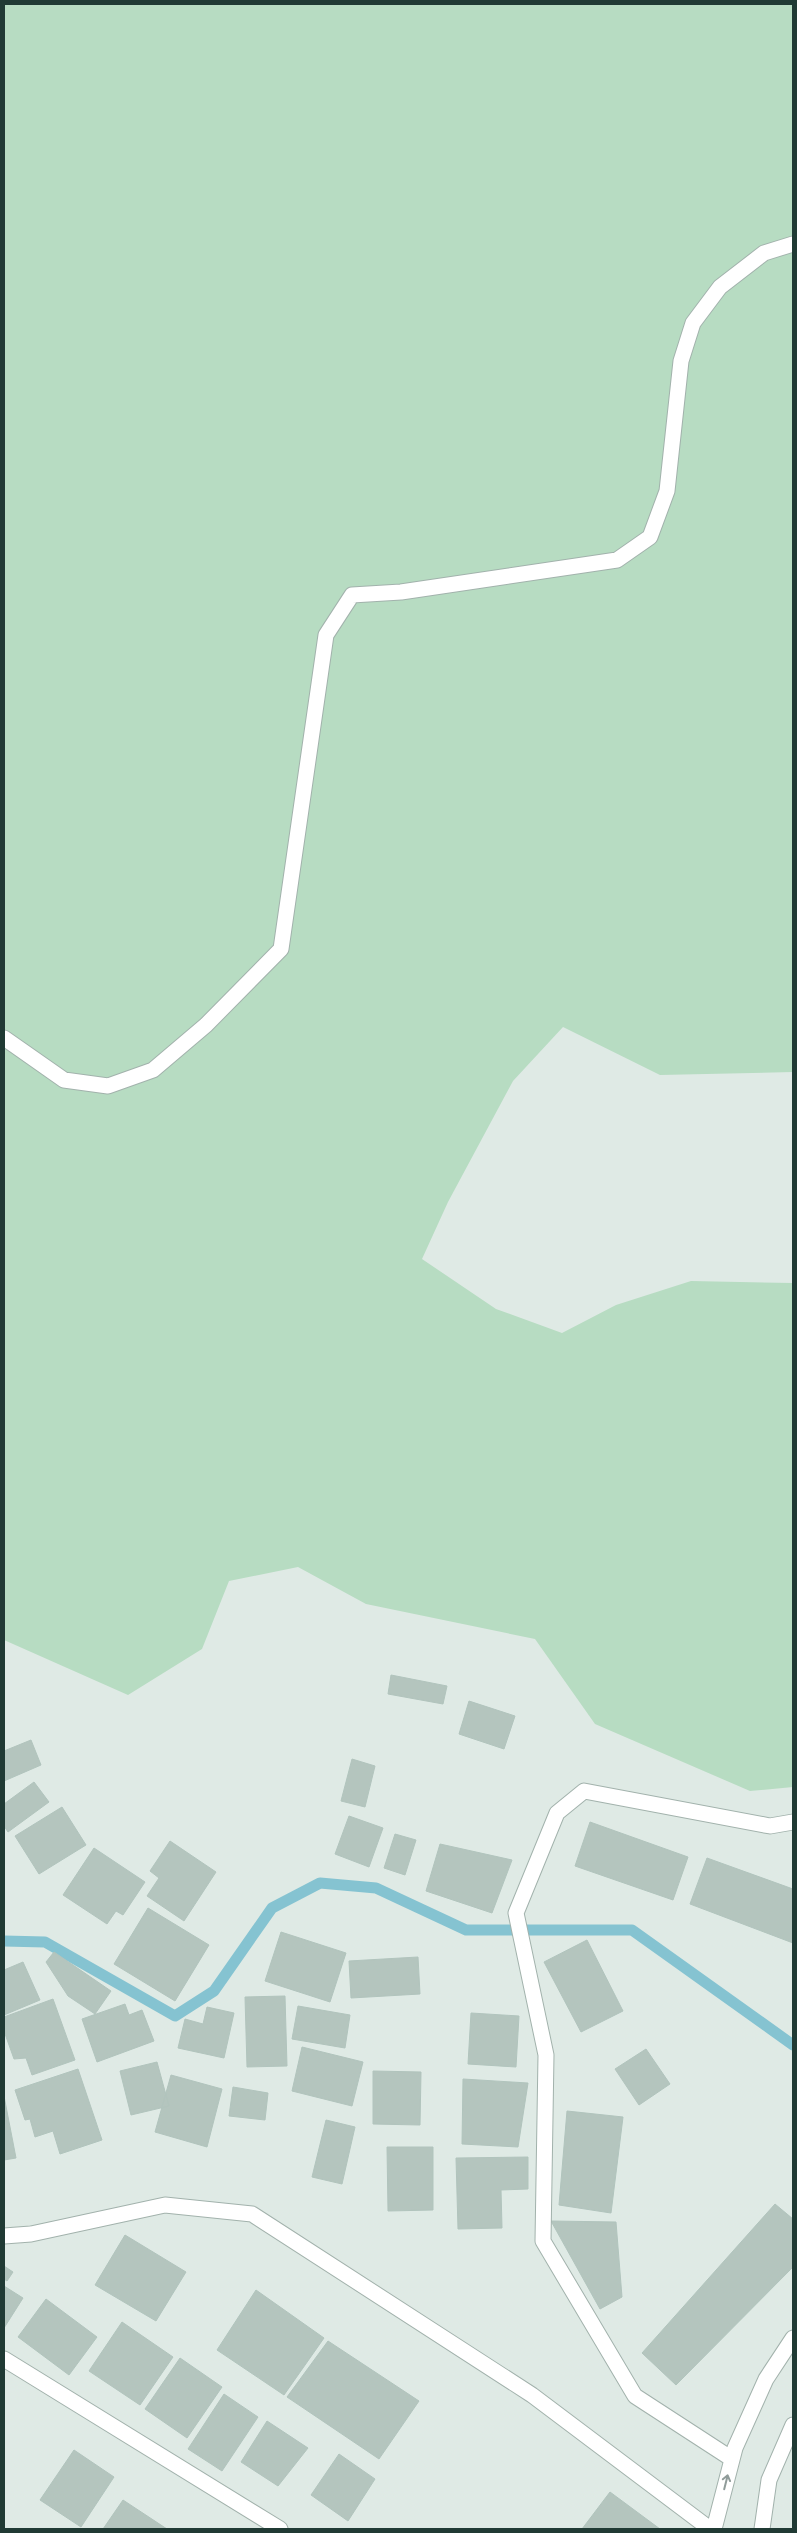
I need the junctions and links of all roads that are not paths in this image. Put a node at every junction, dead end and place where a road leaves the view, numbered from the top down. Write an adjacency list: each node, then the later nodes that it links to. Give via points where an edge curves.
1 (793, 244): 2 (street, via 764,253 720,287 693,324 681,361 667,491 650,537 616,560 411,591 352,595 326,634 281,949 154,1070 108,1086 64,1080)
2 (4, 1038)
3 (793, 1822): 8 (street, via 770,1826 584,1791 557,1813 516,1913 546,2055 543,2241 635,2396)
4 (4, 2236): 10 (street, via 31,2234 165,2205 252,2214 532,2395)
5 (793, 2338): 8 (street, via 766,2378)
6 (4, 2360): 9 (street)
7 (793, 2425): 12 (street, via 769,2480)
8 (732, 2459): 11 (street, one-way to 8)
9 (280, 2529)
10 (710, 2529)
11 (714, 2529)
12 (762, 2529)

